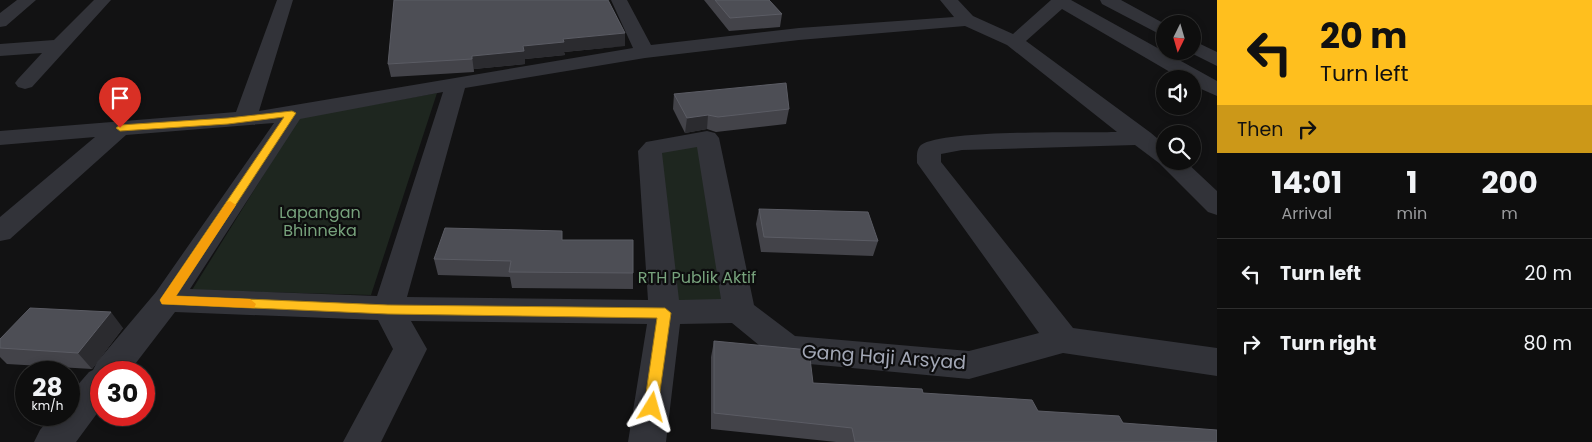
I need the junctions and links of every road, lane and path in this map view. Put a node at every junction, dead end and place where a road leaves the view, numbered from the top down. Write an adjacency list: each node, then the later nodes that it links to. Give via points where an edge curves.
1 (28, 0): 9 (street)
2 (103, 0): 12 (street)
3 (285, 0): 24 (street)
4 (619, 0): 15 (street)
5 (948, 0): 8 (street)
6 (1108, 0): 10 (street)
7 (1058, 2): 11 (street, via 1028,32); 17 (street, via 1115,51); 21 (street)
8 (964, 19): 11 (street); 15 (street, via 960,22 793,27)
9 (0, 22)
10 (1156, 26)
11 (1014, 41): 27 (street)
12 (58, 46): 13 (street); 19 (street)
13 (0, 50)
14 (1201, 51): 16 (street)
15 (645, 52): 18 (street)
16 (1217, 60)
17 (1159, 70)
18 (456, 82): 23 (street); 33 (street)
19 (25, 83)
20 (1201, 88): 22 (street)
21 (1217, 90)
22 (1217, 94)
23 (292, 113): 24 (street); 32 (street)
24 (246, 120): 25 (street)
25 (120, 128): 26 (street); 31 (street)
26 (0, 138)
27 (1143, 138): 28 (street); 36 (street, via 962,143 942,145 929,151 929,163)
28 (1156, 149)
29 (1179, 170): 30 (street)
30 (1217, 206)
31 (0, 232)
32 (167, 300): 33 (street); 37 (street)
33 (388, 310): 35 (street); 41 (street, via 410,349)
34 (739, 311): 35 (street); 35 (street, via 707,138 654,147 650,151); 36 (street, Gang Haji Arsyad, via 788,349 969,366)
35 (665, 313): 42 (street)
36 (1063, 340): 38 (street, Gang Haji Arsyad)
37 (118, 361)
38 (1217, 362)
39 (90, 396): 40 (street)
40 (53, 442)
41 (362, 442)
42 (647, 442)

